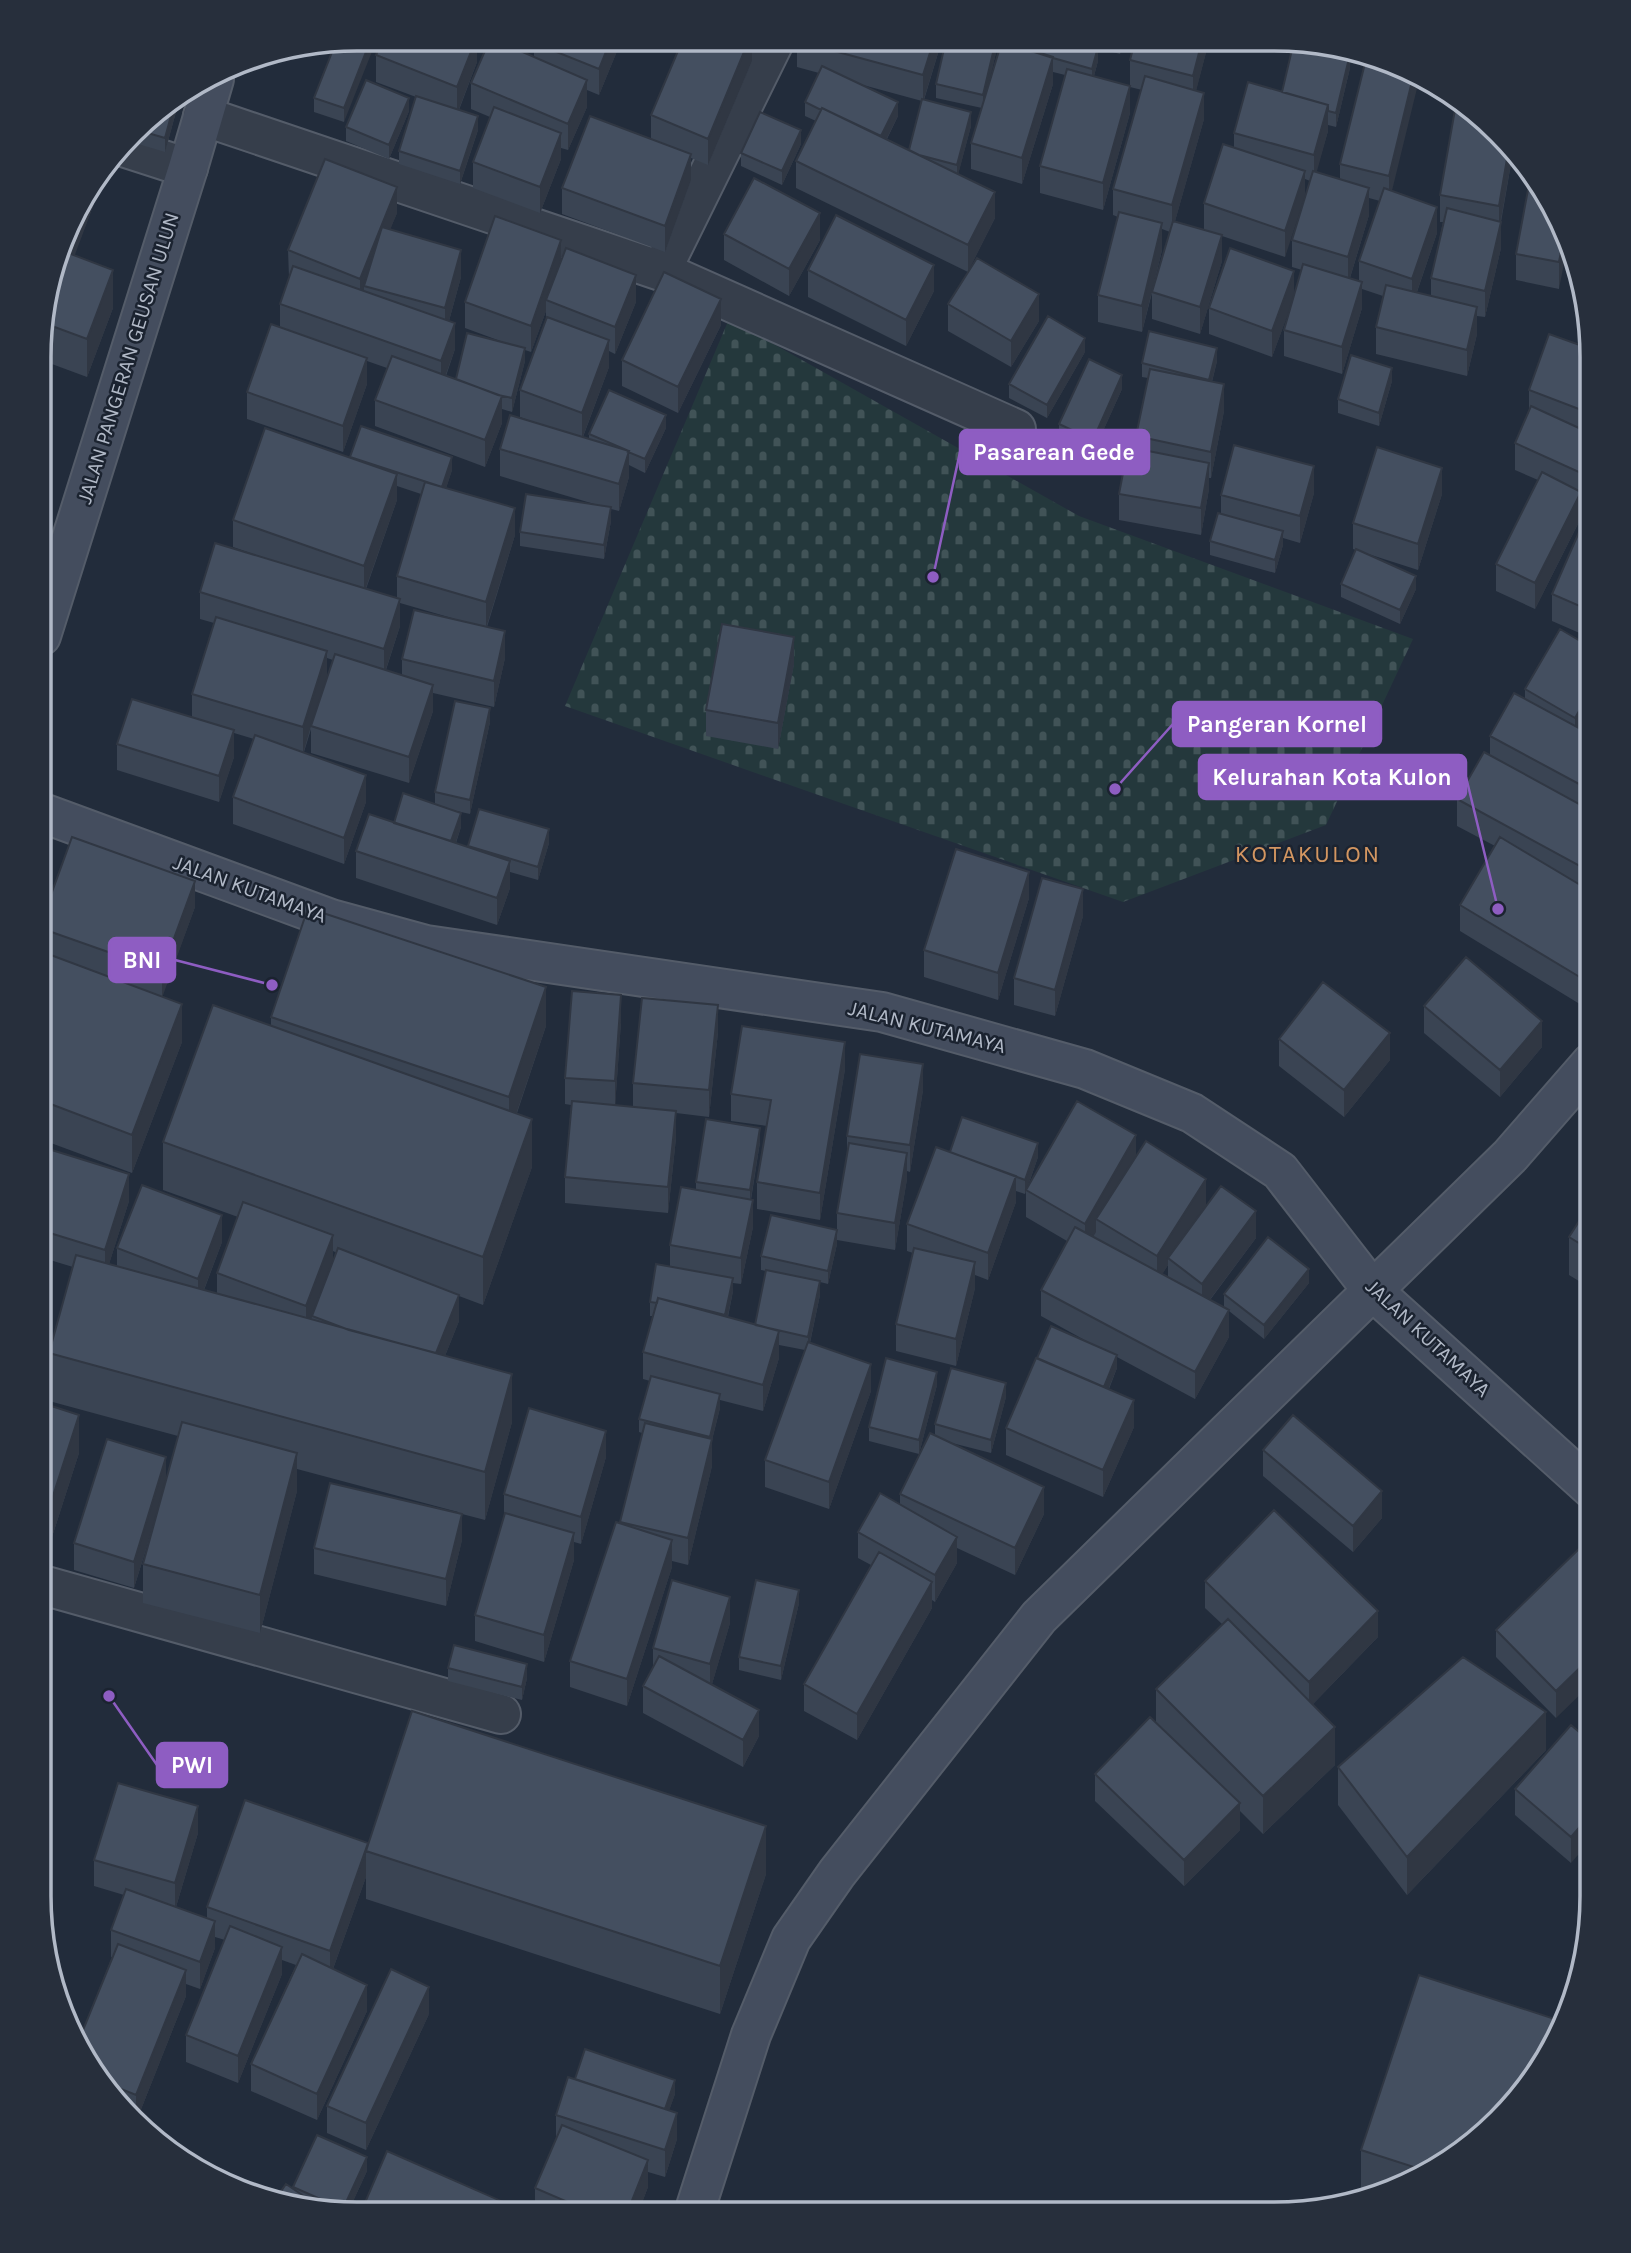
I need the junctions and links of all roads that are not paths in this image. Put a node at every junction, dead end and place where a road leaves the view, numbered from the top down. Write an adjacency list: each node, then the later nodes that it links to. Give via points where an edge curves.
1 (770, 51): 6 (street)
2 (211, 88): 3 (main road, JALAN PANGERAN GEUSAN ULUN)
3 (203, 116): 5 (main road, JALAN PANGERAN GEUSAN ULUN); 6 (street)
4 (132, 150): 5 (street)
5 (188, 168): 8 (main road, JALAN PANGERAN GEUSAN ULUN)
6 (661, 271): 7 (street)
7 (1016, 429)
8 (51, 604)
9 (51, 816): 11 (main road, JALAN KUTAMAYA, via 331,919 426,945 882,1012 1085,1069 1192,1113 1280,1171)
10 (1580, 1076): 11 (main road, via 1510,1156)
11 (1374, 1290): 12 (main road, JALAN KUTAMAYA); 15 (main road, via 1039,1618 836,1873 791,1939 751,2035)
12 (1580, 1478)
13 (51, 1587): 14 (street)
14 (501, 1714)
15 (698, 2202)

